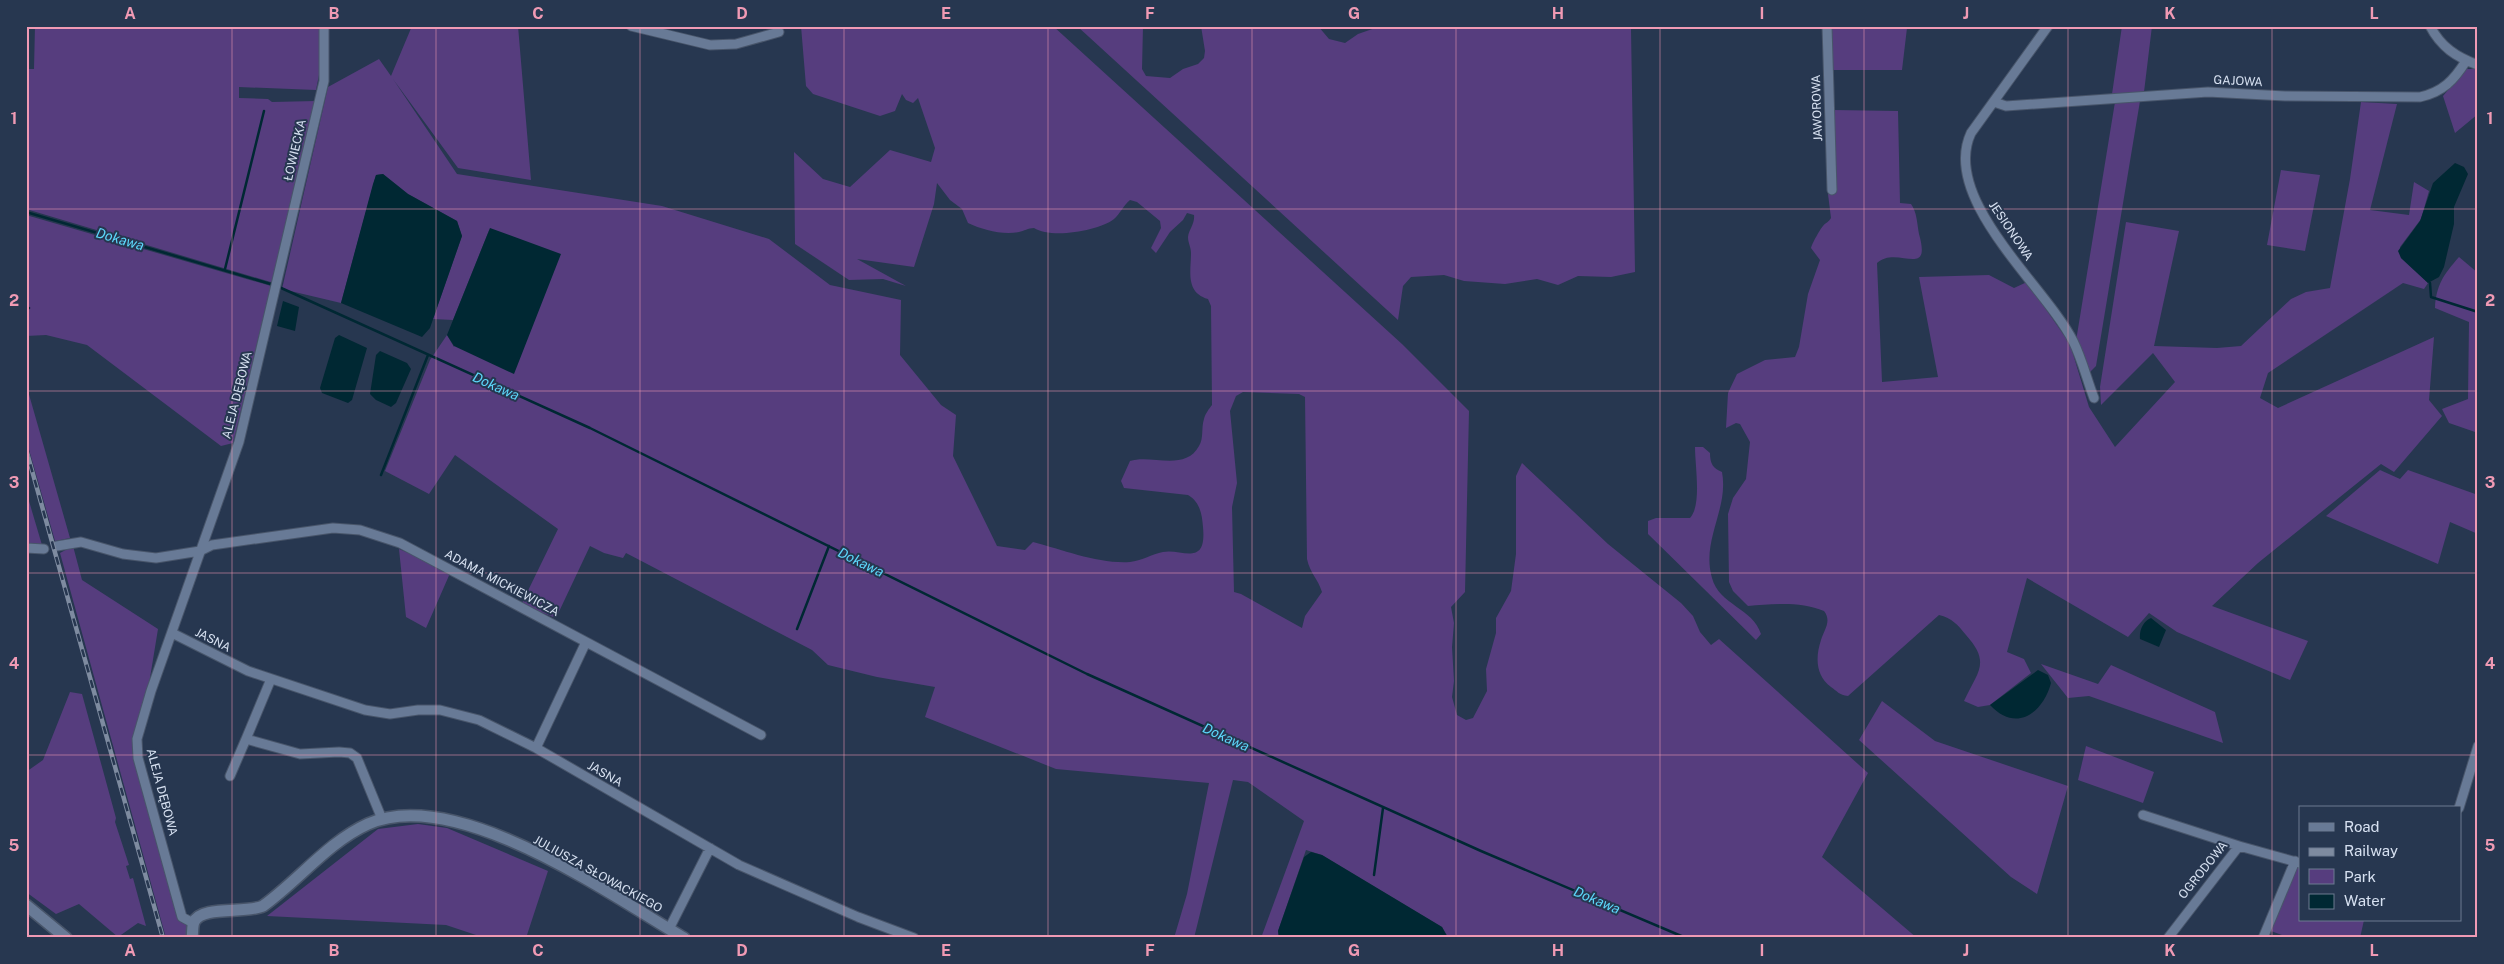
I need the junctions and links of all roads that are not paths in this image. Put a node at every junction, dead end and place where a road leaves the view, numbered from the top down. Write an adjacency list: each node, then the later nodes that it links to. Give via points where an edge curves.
1 (324, 26): 11 (street, ŁOWIECKA, via 324,81)
2 (631, 26): 6 (street, via 710,45 736,44)
3 (1827, 26): 10 (street, JAWOROWA)
4 (2430, 26): 7 (street, via 2439,42)
5 (2045, 27): 9 (street, JESIONOWA)
6 (779, 32)
7 (2466, 61): 8 (street); 9 (street, GAJOWA, via 2447,86 2434,94 2420,97 2208,92 2006,106)
8 (2478, 65)
9 (1994, 102): 12 (street, JESIONOWA, via 1968,139 1966,154 1970,188 1982,214 2073,340)
10 (1832, 190)
11 (273, 300): 16 (street, ALEJA DĘBOWA, via 239,442)
12 (2094, 398)
13 (57, 546): 16 (street, ADAMA MICKIEWICZA, via 88,543 139,558)
14 (26, 548): 15 (street)
15 (44, 549)
16 (200, 551): 17 (street, ALEJA DĘBOWA); 18 (street, ADAMA MICKIEWICZA, via 212,545 316,530 360,530 400,543)
17 (172, 633): 19 (street, JASNA); 32 (street, ALEJA DĘBOWA, via 136,749 182,916)
18 (586, 642): 20 (street, ADAMA MICKIEWICZA); 23 (street)
19 (271, 679): 21 (street); 23 (street, JASNA, via 366,710 390,714 440,710 464,715)
20 (761, 735)
21 (246, 739): 24 (street); 27 (street, via 300,754 350,753 357,758)
22 (2478, 746): 25 (street)
23 (536, 748): 29 (street, JASNA)
24 (230, 776)
25 (2459, 806)
26 (2143, 815): 28 (street)
27 (382, 819): 32 (street, JULIUSZA SŁOWACKIEGO, via 354,832 263,906 253,910 206,912); 33 (street, JULIUSZA SŁOWACKIEGO, via 430,816 474,826 551,861)
28 (2239, 846): 30 (street, OGRODOWA); 38 (street, OGRODOWA)
29 (710, 848): 33 (street); 37 (street, JASNA, via 799,892)
30 (2298, 862): 39 (street)
31 (26, 905): 34 (street)
32 (194, 923): 35 (street)
33 (668, 929): 36 (street, JULIUSZA SŁOWACKIEGO)
34 (66, 938)
35 (192, 938)
36 (684, 938)
37 (914, 938)
38 (2168, 938)
39 (2263, 938)

